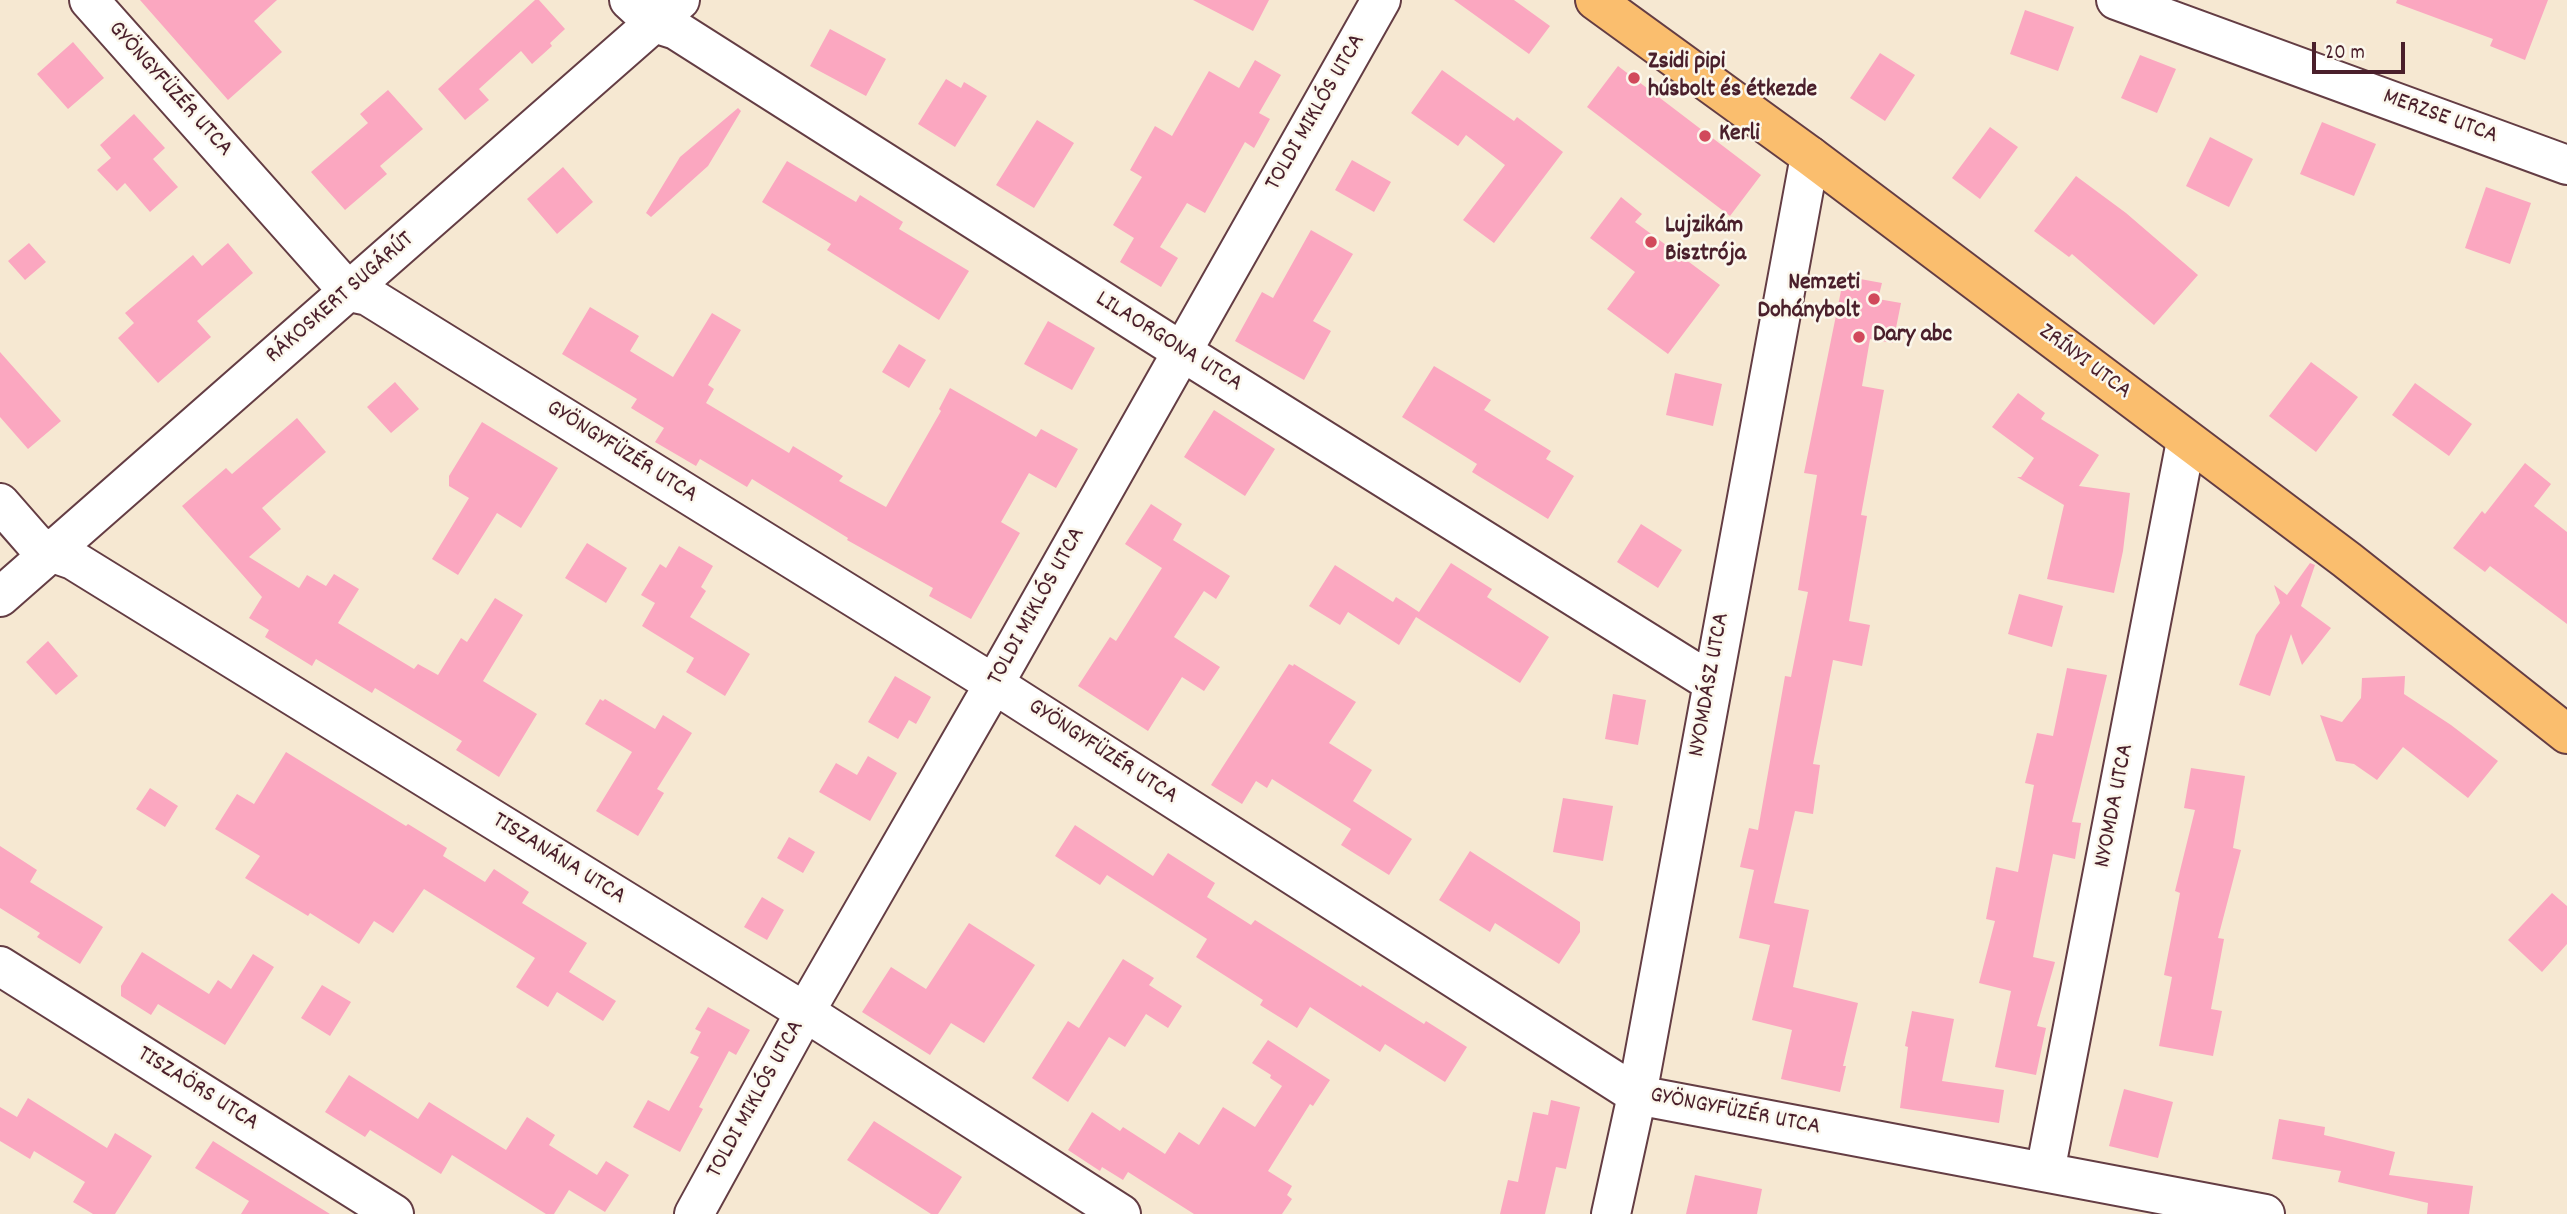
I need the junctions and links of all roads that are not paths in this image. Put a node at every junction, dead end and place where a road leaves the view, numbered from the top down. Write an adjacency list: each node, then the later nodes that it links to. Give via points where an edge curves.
1 (89, 0): 8 (street, GYÖNGYFÜZÉR UTCA)
2 (1381, 0): 9 (street, TOLDI MIKLÓS UTCA)
3 (2116, 0): 7 (street, MERZSE UTCA)
4 (1606, 4): 6 (main road, ZRÍNYI UTCA)
5 (654, 8): 8 (street, RÁKOSKERT SUGÁRÚT); 9 (street, LILAORGONA UTCA, via 676,30)
6 (1810, 156): 10 (main road, ZRÍNYI UTCA); 14 (street, NYOMDÁSZ UTCA)
7 (2567, 164)
8 (349, 292): 12 (street, RÁKOSKERT SUGÁRÚT); 15 (street, GYÖNGYFÜZÉR UTCA, via 368,296)
9 (1181, 351): 14 (street, LILAORGONA UTCA); 15 (street, TOLDI MIKLÓS UTCA)
10 (2186, 441): 16 (main road, ZRÍNYI UTCA, via 2347,560); 20 (street, NYOMDA UTCA)
11 (0, 503): 12 (street, TISZANÁNA UTCA, via 35,543)
12 (50, 552): 13 (street, RÁKOSKERT SUGÁRÚT); 18 (street, TISZANÁNA UTCA, via 73,560)
13 (0, 597)
14 (1711, 682): 19 (street, NYOMDÁSZ UTCA)
15 (994, 684): 18 (street, TOLDI MIKLÓS UTCA); 19 (street, GYÖNGYFÜZÉR UTCA)
16 (2567, 734)
17 (0, 966): 21 (street, TISZAÖRS UTCA)
18 (805, 1012): 22 (street, TOLDI MIKLÓS UTCA); 23 (street, TISZANÁNA UTCA)
19 (1637, 1095): 20 (street, GYÖNGYFÜZÉR UTCA); 24 (street, NYOMDÁSZ UTCA)
20 (2045, 1172): 25 (street, GYÖNGYFÜZÉR UTCA)
21 (394, 1214)
22 (694, 1214)
23 (1121, 1214)
24 (1611, 1214)
25 (2265, 1214)

